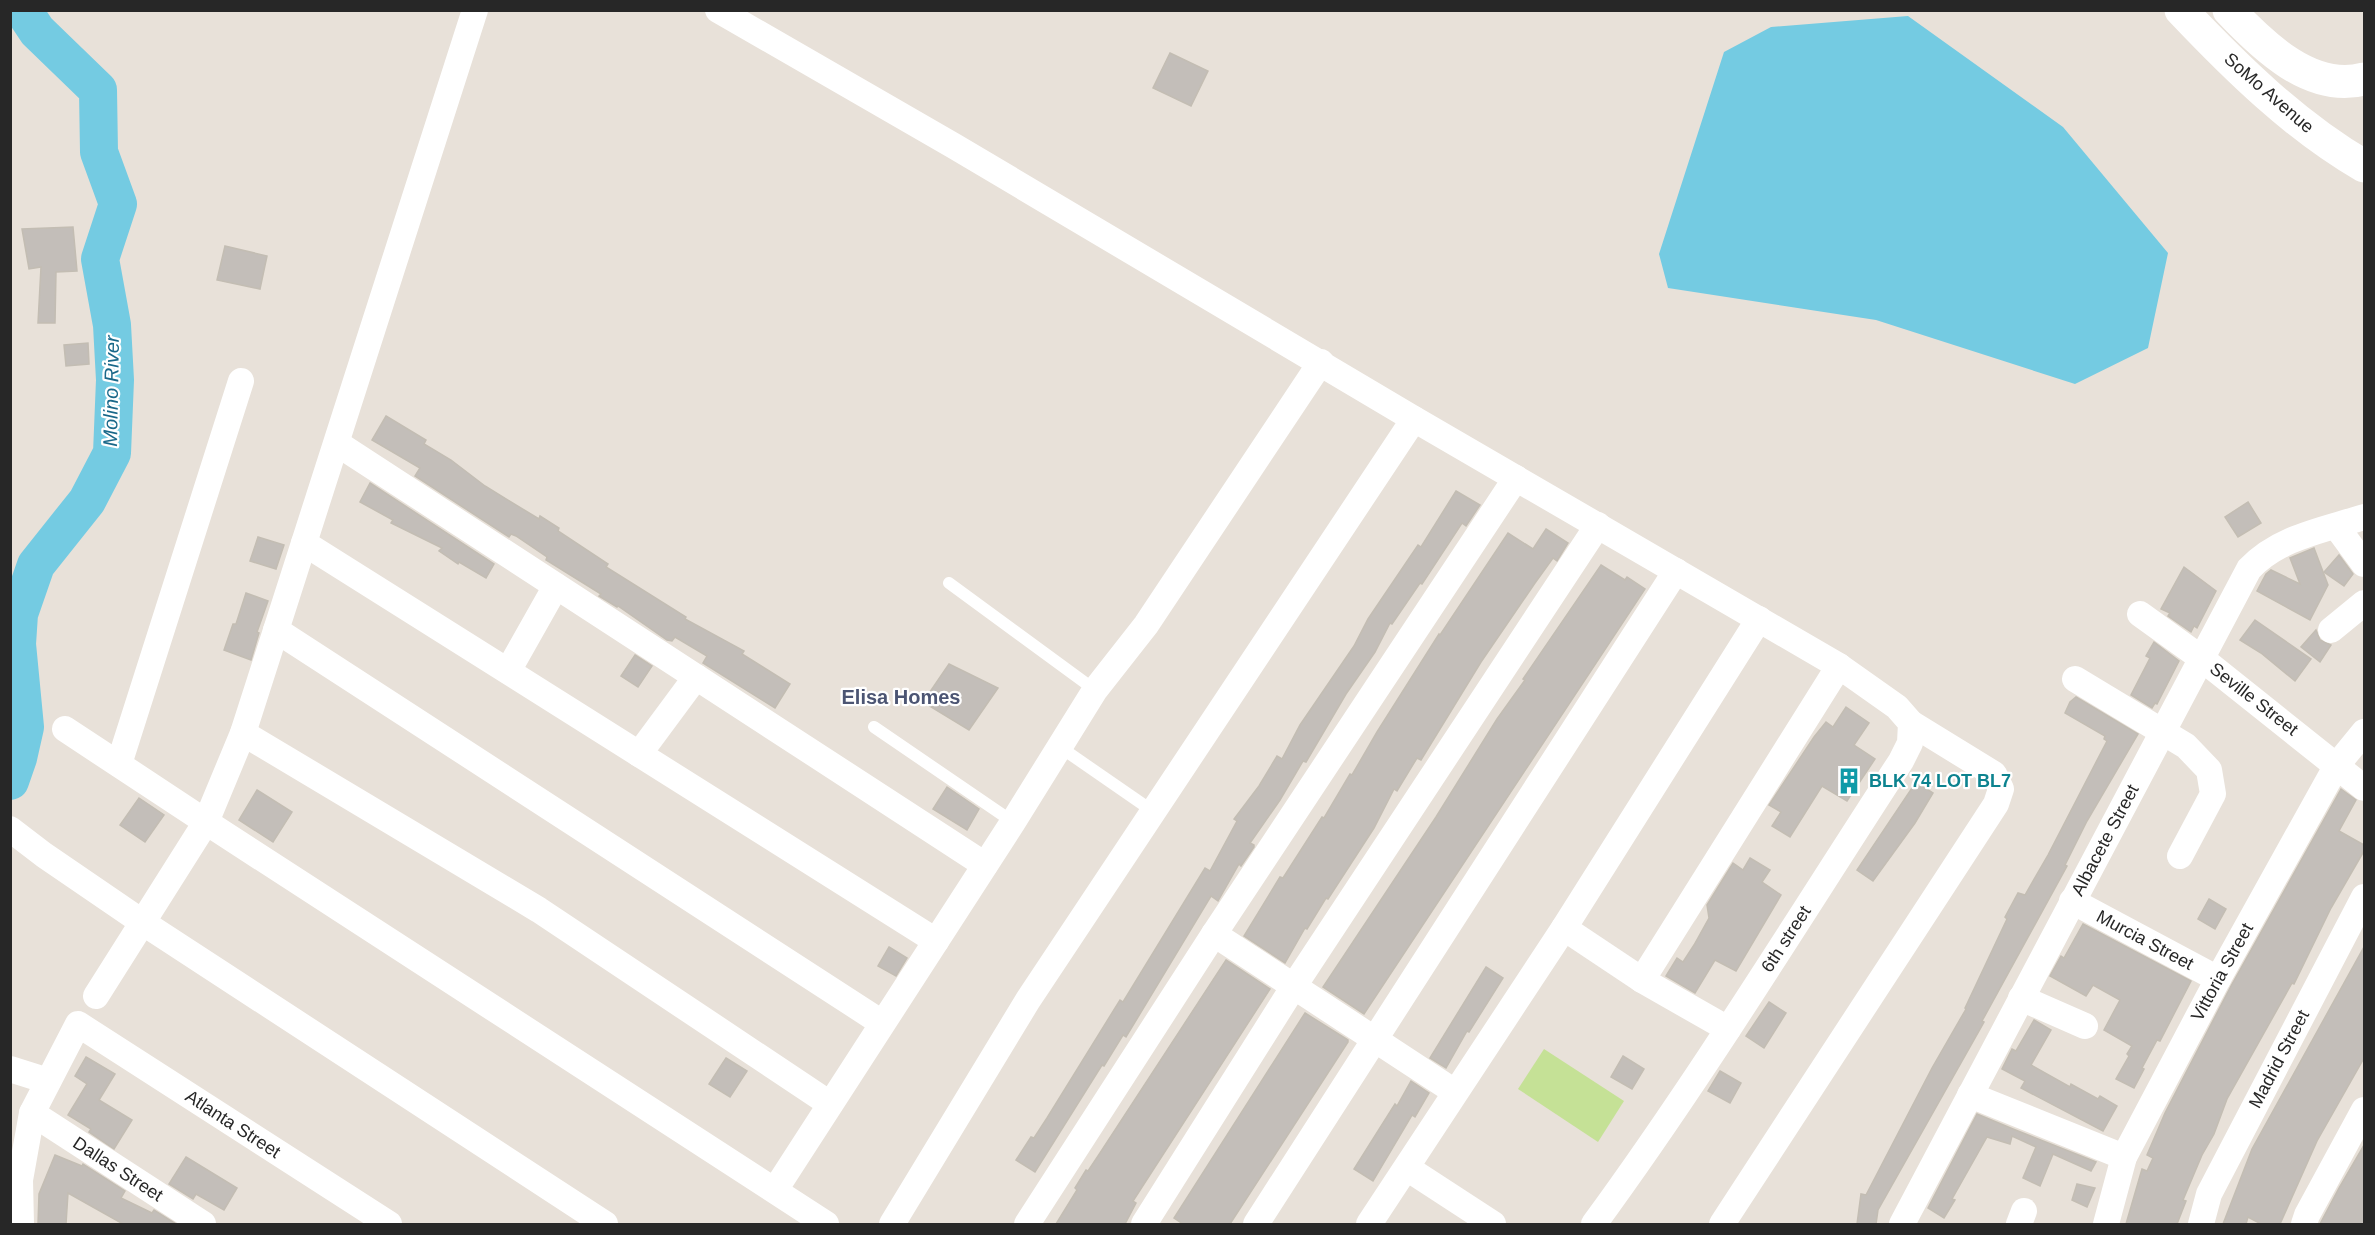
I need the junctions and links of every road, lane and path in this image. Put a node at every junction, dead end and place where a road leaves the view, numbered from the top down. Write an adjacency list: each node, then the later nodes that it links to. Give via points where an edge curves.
1 (475, 10): 10 (street)
2 (718, 10): 7 (street)
3 (2181, 10): 6 (street, SoMo Avenue, via 2263,91 2321,138)
4 (2229, 10): 5 (street, SoMo Avenue, via 2258,39 2299,69 2337,81)
5 (2364, 79)
6 (2364, 166)
7 (1321, 362): 9 (street); 30 (street, via 1146,625)
8 (241, 381): 39 (street)
9 (1414, 419): 11 (street); 42 (street)
10 (338, 444): 15 (street); 19 (street)
11 (1516, 478): 13 (street); 52 (street)
12 (2364, 518): 14 (street, Albacete Street)
13 (1598, 525): 17 (street); 56 (street)
14 (2336, 526): 16 (street); 25 (street, Albacete Street, via 2289,541 2260,557 2245,576)
15 (304, 543): 23 (street); 27 (street)
16 (2364, 564)
17 (1676, 571): 22 (street); 62 (street)
18 (949, 583): 30 (lane)
19 (556, 586): 27 (street); 28 (street)
20 (2364, 603): 24 (street)
21 (2140, 614): 25 (street, Seville Street)
22 (1759, 619): 26 (street); 51 (street)
23 (276, 630): 36 (street); 59 (street)
24 (2331, 630)
25 (2201, 658): 34 (street, Albacete Street); 40 (street, Seville Street)
26 (1839, 666): 31 (street, via 1898,707); 55 (street)
27 (508, 671): 38 (street)
28 (696, 677): 38 (street); 47 (street)
29 (2075, 679): 34 (street)
30 (1095, 690): 37 (street)
31 (1911, 723): 61 (street, 6th street, via 1911,743 1901,761); 85 (street, via 1994,774 2001,789 1996,804)
32 (874, 727): 44 (lane)
33 (65, 729): 39 (street)
34 (2163, 731): 46 (street, via 2186,746 2209,770 2213,794); 49 (street, Albacete Street)
35 (2364, 732): 40 (street, Vittoria Street)
36 (243, 733): 43 (street); 67 (street, via 539,910)
37 (1060, 747): 42 (lane); 44 (street)
38 (639, 754): 53 (street)
39 (119, 765): 43 (street)
40 (2337, 765): 41 (street, Seville Street); 54 (street, Vittoria Street)
41 (2364, 788)
42 (1154, 812): 79 (street, via 1028,1000)
43 (206, 822): 50 (street); 72 (street)
44 (1013, 822): 47 (street)
45 (10, 829): 50 (street)
46 (2180, 856)
47 (985, 865): 53 (street)
48 (2364, 897): 88 (street, Madrid Street, via 2209,1194)
49 (2072, 901): 54 (street, Murcia Street); 58 (street, Albacete Street)
50 (142, 922): 57 (street); 77 (street)
51 (1564, 928): 55 (street); 65 (street)
52 (1214, 934): 56 (street); 80 (street)
53 (936, 941): 59 (street)
54 (2218, 979): 70 (street, Vittoria Street)
55 (1642, 980): 61 (street)
56 (1294, 986): 62 (street); 81 (street)
57 (96, 996)
58 (2022, 998): 60 (street); 66 (street, Albacete Street)
59 (882, 1023): 67 (street)
60 (2085, 1026)
61 (1728, 1029): 84 (street, 6th street)
62 (1374, 1040): 65 (street); 82 (street)
63 (10, 1069): 64 (street)
64 (48, 1081): 69 (street); 76 (street, Atlanta Street, via 78,1024)
65 (1455, 1092): 71 (street)
66 (1970, 1095): 70 (street); 86 (street, Albacete Street)
67 (830, 1104): 72 (street)
68 (2364, 1110): 89 (street)
69 (32, 1113): 74 (street, via 20,1180); 75 (street, Dallas Street)
70 (2124, 1157): 87 (street, Vittoria Street)
71 (1407, 1168): 73 (street); 83 (street)
72 (775, 1190): 78 (street)
73 (1484, 1222)
74 (21, 1224)
75 (203, 1224)
76 (389, 1224)
77 (605, 1224)
78 (826, 1224)
79 (892, 1224)
80 (1028, 1224)
81 (1144, 1224)
82 (1256, 1224)
83 (1369, 1224)
84 (1594, 1224)
85 (1722, 1224)
86 (1902, 1224)
87 (2106, 1224)
88 (2201, 1224)
89 (2304, 1224)

